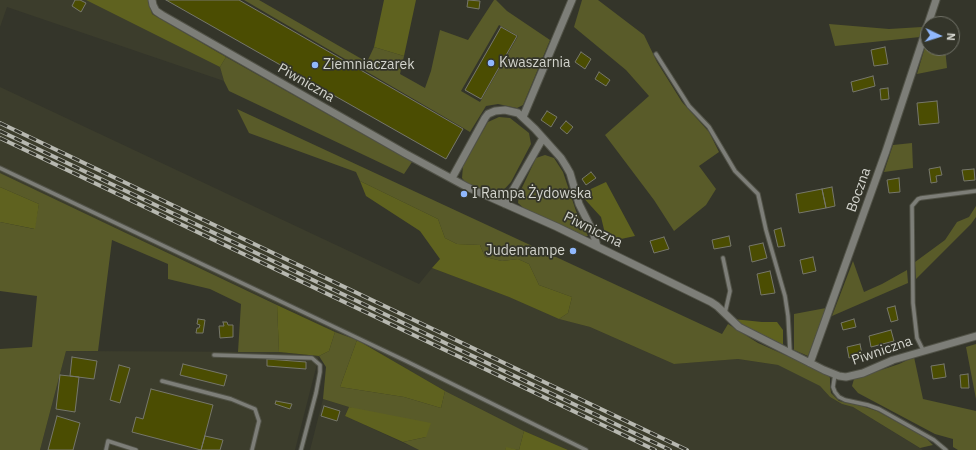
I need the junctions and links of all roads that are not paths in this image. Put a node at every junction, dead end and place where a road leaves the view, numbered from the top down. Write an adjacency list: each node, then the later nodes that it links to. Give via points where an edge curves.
1 (152, 0): 10 (street, Piwniczna, via 156,11 400,151)
2 (572, 0): 7 (street)
3 (936, 0): 4 (street, Boczna)
4 (931, 16)
5 (920, 48): 20 (street, Boczna)
6 (656, 54): 18 (lane, via 689,106 709,127 735,171 758,194 785,296)
7 (523, 117): 8 (street); 10 (street, via 505,110 488,114)
8 (543, 138): 12 (street); 13 (street, via 561,158 570,173 579,204)
9 (0, 168): 27 (lane)
10 (452, 178): 12 (street, Piwniczna)
11 (976, 191): 17 (lane, via 921,198 912,206 913,303 917,338)
12 (504, 204): 13 (street, Piwniczna)
13 (597, 246): 15 (street, Piwniczna, via 710,302)
14 (723, 258): 15 (lane, via 730,291)
15 (724, 314): 18 (street, Piwniczna, via 745,330)
16 (976, 336): 17 (street, Piwniczna)
17 (923, 350): 21 (street, Piwniczna, via 846,377)
18 (790, 352): 20 (street, Piwniczna)
19 (214, 355): 26 (lane, via 312,358 320,364 316,393)
20 (810, 363): 21 (street, Piwniczna)
21 (835, 374): 28 (lane, via 833,387 840,398 879,409 934,440)
22 (162, 382): 25 (lane, via 231,399 255,409 259,421)
23 (106, 450): 24 (lane, via 108,441)
24 (136, 450)
25 (252, 450)
26 (301, 450)
27 (586, 450)
28 (946, 450)

